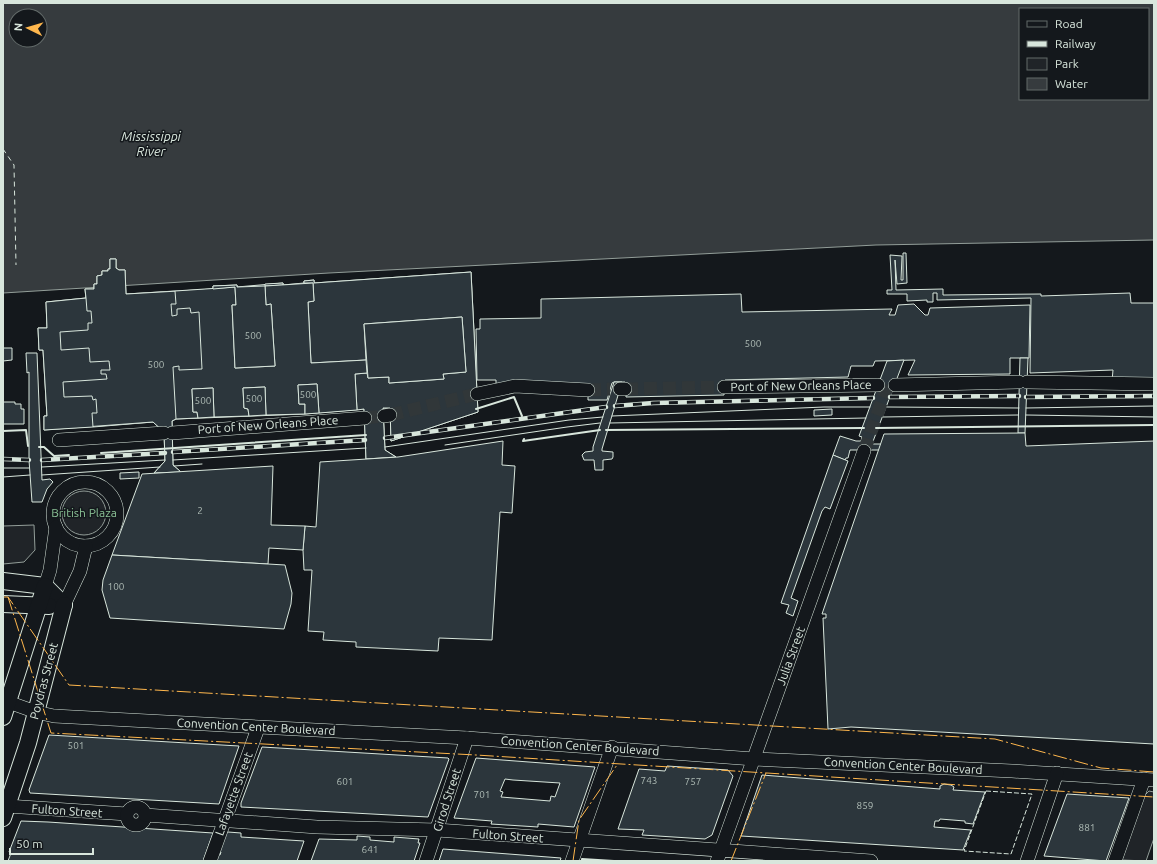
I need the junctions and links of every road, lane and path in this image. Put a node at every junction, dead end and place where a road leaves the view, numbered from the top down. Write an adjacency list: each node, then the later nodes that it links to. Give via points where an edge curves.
1 (1154, 384): 3 (street, via 1023,382)
2 (878, 385): 4 (street, Port of New Orleans Place)
3 (895, 385)
4 (724, 387)
5 (588, 390): 6 (street, via 515,386)
6 (477, 394)
7 (364, 418): 8 (street, Port of New Orleans Place)
8 (59, 440)
9 (864, 451): 22 (street, Julia Street)
10 (56, 527): 11 (street, via 68,541); 11 (street, via 53,519 54,507 65,488 81,482 99,485 106,490 116,505 116,523 104,539); 13 (street)
11 (86, 546): 15 (street, Poydras Street, via 80,571)
12 (3, 581): 13 (main road)
13 (45, 586): 15 (main road); 16 (main road)
14 (3, 604): 16 (main road)
15 (64, 605): 16 (main road); 18 (main road, Poydras Street)
16 (38, 607): 17 (main road)
17 (5, 710): 18 (street, Convention Center Boulevard)
18 (36, 712): 19 (street, Convention Center Boulevard, via 54,716); 25 (main road, Poydras Street)
19 (258, 728): 20 (street, Convention Center Boulevard); 26 (street, Lafayette Street)
20 (467, 738): 21 (street, Convention Center Boulevard); 27 (street, Girod Street)
21 (612, 747): 22 (street, Convention Center Boulevard); 28 (street)
22 (754, 759): 23 (street, Convention Center Boulevard); 29 (street, Julia Street)
23 (1057, 774): 24 (street, Convention Center Boulevard); 34 (street)
24 (1149, 779): 35 (street)
25 (4, 810): 26 (street, Fulton Street, via 127,814 130,809 136,807 143,810 145,815)
26 (224, 820): 27 (street, Fulton Street, via 317,827); 30 (street, Lafayette Street)
27 (437, 830): 28 (street, Fulton Street); 31 (street, Girod Street)
28 (580, 841): 29 (street, Fulton Street); 32 (street)
29 (719, 856): 33 (street, Fulton Street)
30 (210, 861)
31 (426, 861)
32 (572, 861)
33 (871, 861)
34 (1027, 861)
35 (1115, 861)

